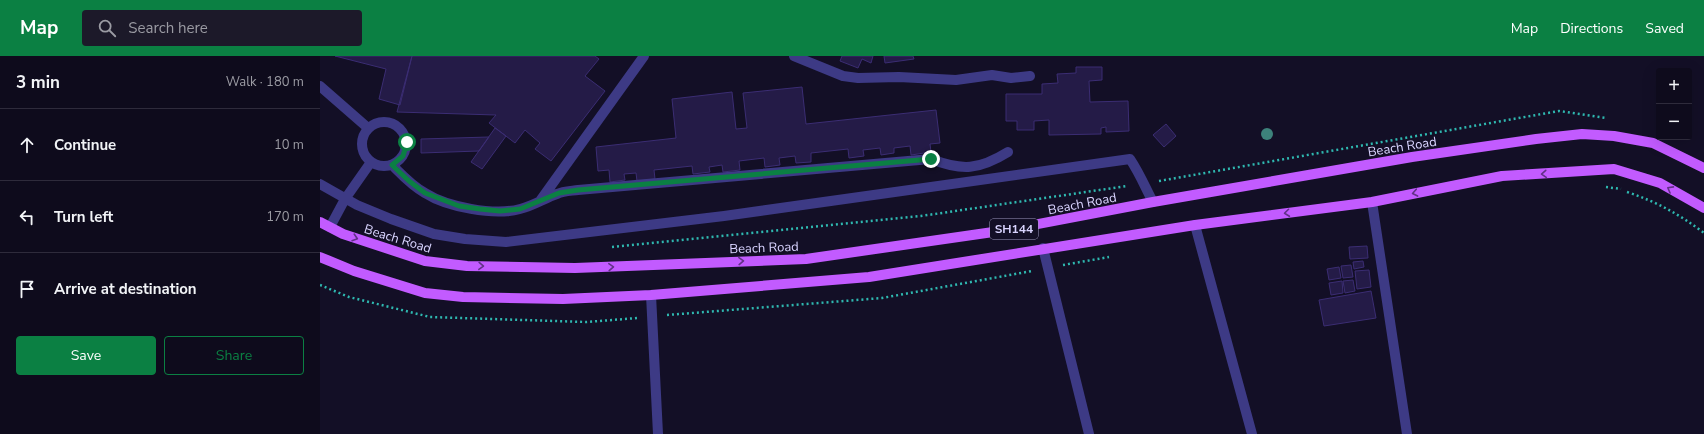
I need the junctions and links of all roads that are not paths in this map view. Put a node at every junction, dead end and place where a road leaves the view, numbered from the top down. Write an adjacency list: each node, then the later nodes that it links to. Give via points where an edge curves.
1 (644, 56): 12 (street)
2 (794, 56): 3 (street, via 843,76 858,78 956,80 992,75 1011,78)
3 (1030, 76)
4 (320, 86): 5 (street)
5 (368, 128): 7 (street, via 364,135 362,150); 8 (street, via 380,121 388,121 401,128 407,142 406,149 403,156)
6 (1008, 152): 12 (street, via 994,160 972,166 958,167 931,159 578,190 559,193)
7 (371, 162): 8 (street, via 377,165); 11 (street)
8 (392, 165): 12 (street, via 425,193 459,206 500,211 520,209)
9 (1704, 168): 13 (main road, Beach Road / SH144, via 1653,143 1614,136 1582,134 1412,157)
10 (320, 184): 11 (street)
11 (345, 199): 13 (street, via 434,234 506,242 724,216 1130,159 1141,174 1143,184); 18 (street)
12 (540, 201)
13 (1153, 202): 18 (main road, Beach Road / SH144, one-way to 13, via 343,234 425,261 467,266 575,268 806,259 1008,230)
14 (1372, 202): 15 (main road, SH144, one-way to 14, via 1660,183 1614,169 1502,176); 17 (main road, SH144, one-way to 17); 25 (street)
15 (1704, 208)
16 (320, 222): 18 (main road, Beach Road / SH144)
17 (1195, 225): 19 (main road, SH144); 24 (street)
18 (330, 227)
19 (1043, 248): 21 (main road, SH144, via 869,277); 23 (street)
20 (320, 257): 21 (main road, SH144, via 354,271 425,293 463,297 563,299)
21 (651, 295): 22 (street)
22 (658, 434)
23 (1089, 434)
24 (1252, 434)
25 (1407, 434)

